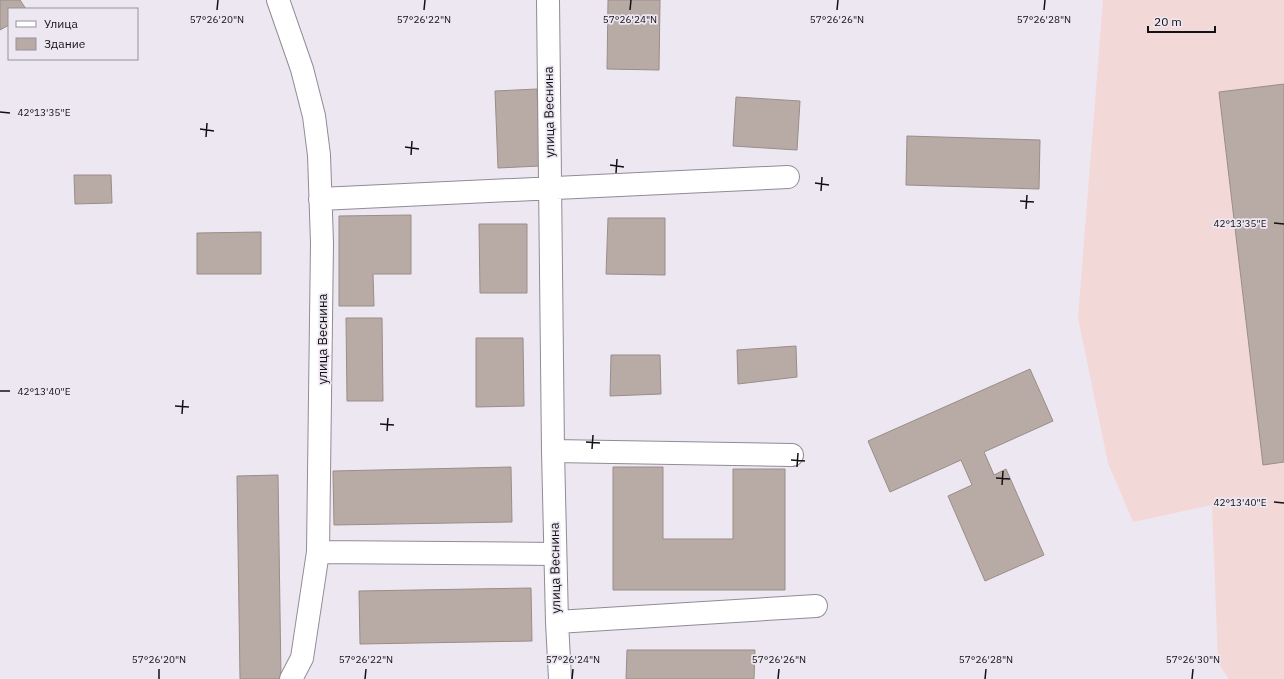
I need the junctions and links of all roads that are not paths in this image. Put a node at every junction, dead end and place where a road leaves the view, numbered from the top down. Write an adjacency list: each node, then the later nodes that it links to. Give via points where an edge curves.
1 (278, 0): 5 (street, улица Веснина, via 302,69 314,116 319,155)
2 (548, 0): 4 (street, улица Веснина)
3 (788, 177): 4 (street)
4 (550, 188): 5 (street); 6 (street, улица Веснина)
5 (320, 200): 8 (street, улица Веснина, via 322,338)
6 (553, 451): 7 (street); 9 (street, улица Веснина)
7 (792, 455)
8 (318, 552): 9 (street); 12 (street, улица Веснина, via 302,658)
9 (555, 554): 11 (street, улица Веснина)
10 (816, 606): 11 (street)
11 (557, 622): 13 (street, улица Веснина)
12 (291, 679)
13 (560, 679)

